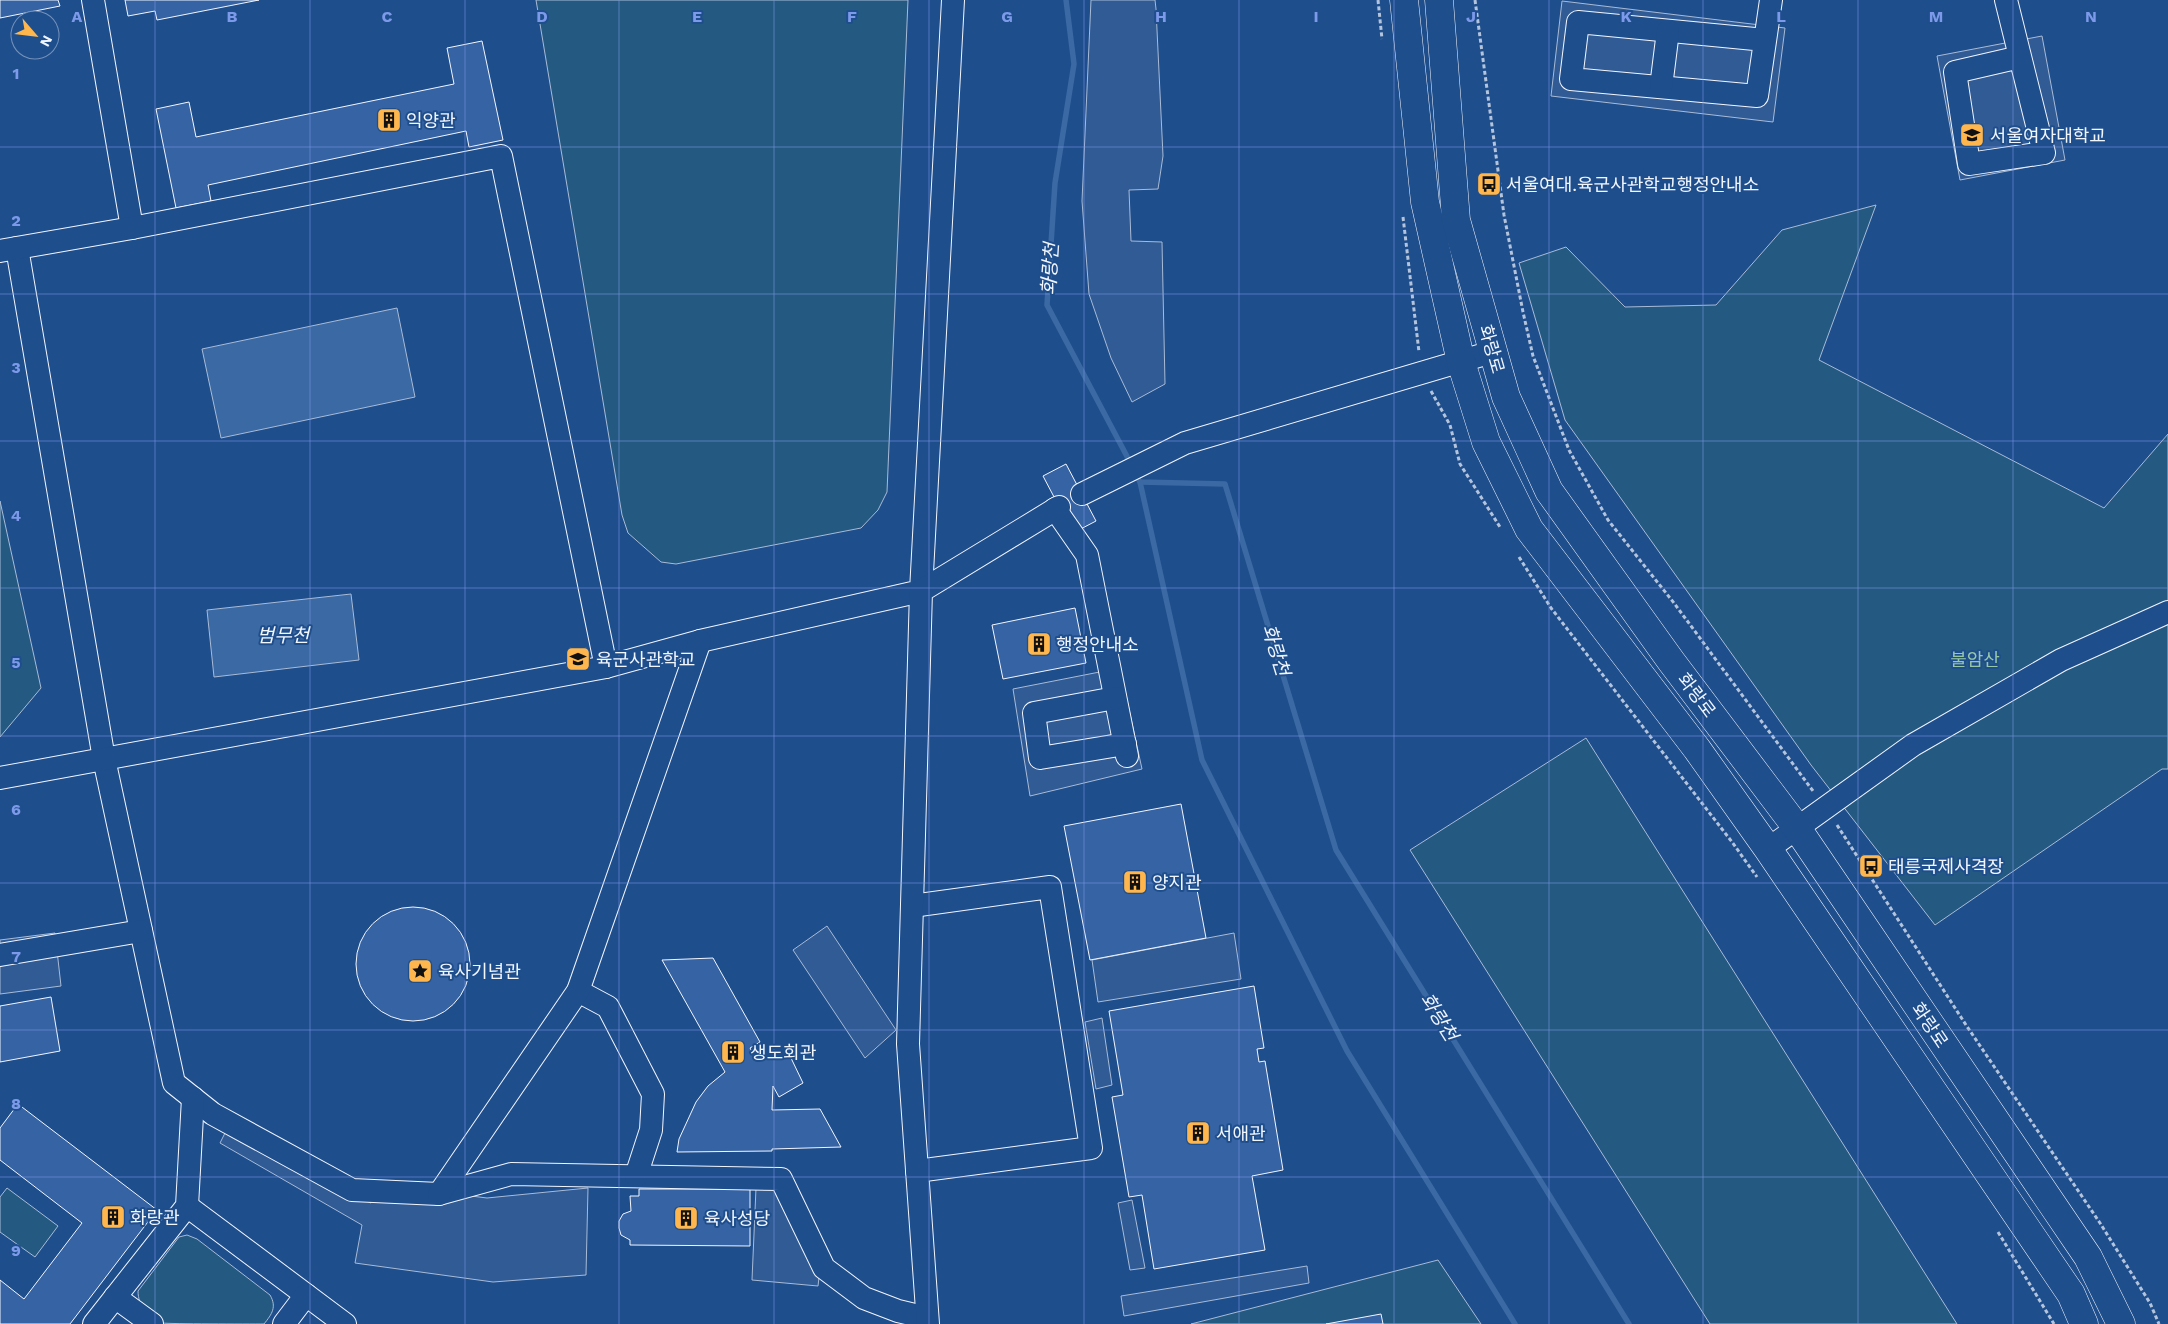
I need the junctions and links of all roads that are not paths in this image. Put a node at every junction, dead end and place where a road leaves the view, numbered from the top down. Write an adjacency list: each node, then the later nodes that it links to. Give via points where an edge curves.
1 (92, 0): 11 (street)
2 (953, 0): 16 (street)
3 (1404, 0): 14 (main road, 화랑로, via 1425,202)
4 (1439, 0): 13 (main road, 화랑로, via 1456,220)
5 (1771, 0): 8 (street)
6 (2006, 0): 9 (street)
7 (1668, 31): 8 (street); 10 (street); 10 (street, via 1578,22 1571,79)
8 (1765, 40): 10 (street, via 1757,96)
9 (2020, 57): 9 (street, via 2044,153 1969,164 1955,72)
10 (1662, 87)
11 (132, 228): 12 (street); 19 (street, via 501,156)
12 (9, 249): 21 (street)
13 (1492, 352): 14 (street); 23 (main road, 화랑로, via 1506,397 1549,491)
14 (1461, 362): 15 (street, via 1185,443); 24 (main road, 화랑로, via 1486,442 1529,528 1697,749)
15 (1084, 493)
16 (921, 591): 18 (street); 20 (street, via 1057,508 1087,555); 25 (street)
17 (2168, 612): 23 (street, via 2062,660 1913,745)
18 (700, 641): 19 (street); 28 (street)
19 (606, 667): 21 (street)
20 (1115, 698): 20 (street, via 1126,750 1040,758 1034,713)
21 (104, 759): 22 (street); 26 (street)
22 (0, 778)
23 (1797, 828): 24 (street); 42 (main road, 화랑로, via 2088,1257)
24 (1768, 849): 41 (main road, 화랑로, via 2071,1294)
25 (912, 906): 30 (street, via 908,1044); 30 (street, via 1050,888 1091,1148)
26 (141, 931): 27 (street); 29 (street, via 174,1083)
27 (0, 955)
28 (578, 992): 31 (street, via 608,1007 653,1094 651,1130); 32 (street)
29 (193, 1098): 32 (street, via 213,1114 352,1190); 33 (street)
30 (917, 1171): 36 (street)
31 (636, 1176): 32 (street, via 511,1174); 36 (street, via 781,1178 824,1268 864,1298)
32 (439, 1194)
33 (187, 1206): 34 (street); 35 (street)
34 (306, 1295): 39 (street); 40 (street)
35 (116, 1297): 37 (street); 38 (street)
36 (924, 1322)
37 (94, 1324)
38 (152, 1324)
39 (284, 1324)
40 (345, 1324)
41 (2084, 1324)
42 (2121, 1324)

